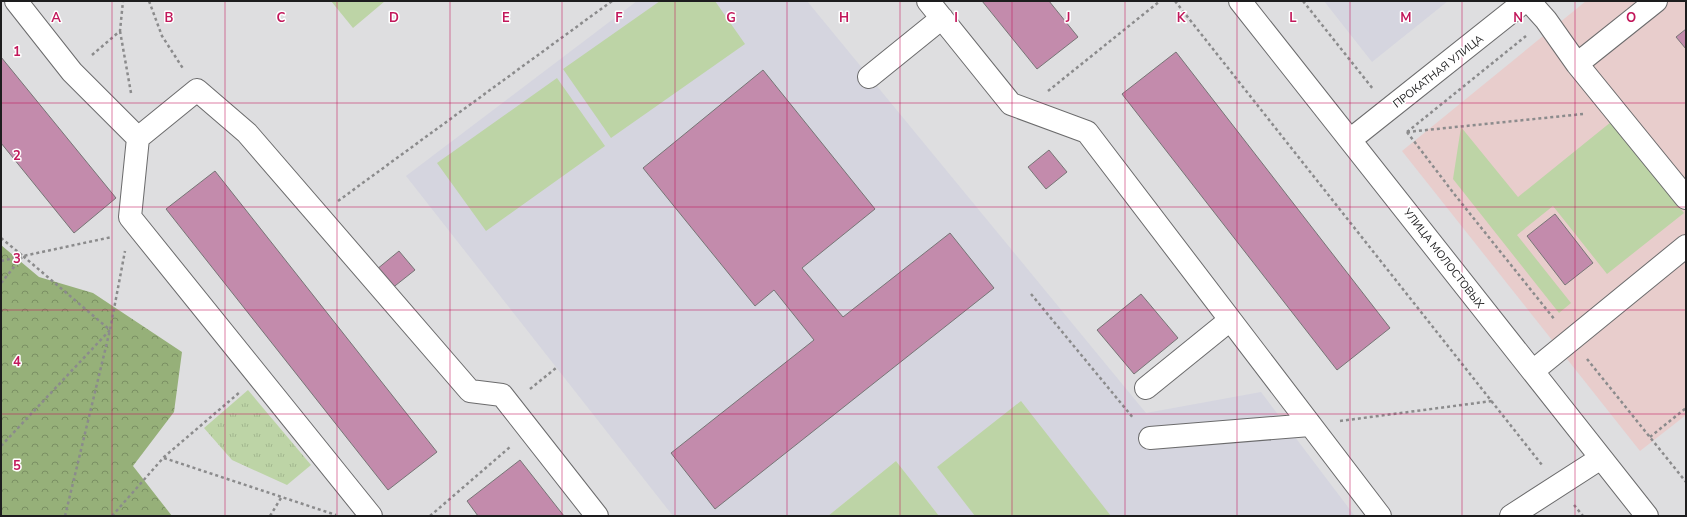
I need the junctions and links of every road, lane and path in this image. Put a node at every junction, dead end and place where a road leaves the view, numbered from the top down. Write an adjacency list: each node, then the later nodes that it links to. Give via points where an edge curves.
1 (16, 1): 17 (street)
2 (123, 1): 15 (path)
3 (149, 1): 19 (path, via 162,36)
4 (612, 1): 28 (path)
5 (928, 1): 13 (street)
6 (1160, 1): 22 (path)
7 (1175, 1): 43 (path)
8 (1240, 1): 26 (street, УЛИЦА МОЛОСТОВЫХ)
9 (1303, 1): 20 (path)
10 (1525, 1): 26 (street, ПРОКАТНАЯ УЛИЦА)
11 (1529, 1): 14 (street)
12 (1656, 1): 16 (street)
13 (942, 18): 18 (street); 22 (street, via 1011,104)
14 (1546, 20): 16 (street); 24 (path)
15 (120, 31): 17 (path); 21 (path)
16 (1577, 64): 23 (street)
17 (72, 72): 25 (street)
18 (870, 77)
19 (197, 90): 25 (street); 28 (street, via 247,133)
20 (1373, 90)
21 (132, 100)
22 (1025, 110): 36 (street, via 1087,132)
23 (1614, 110): 24 (path); 27 (street)
24 (1407, 132): 38 (path)
25 (138, 138): 29 (street)
26 (1350, 140): 40 (street, УЛИЦА МОЛОСТОВЫХ)
27 (1686, 198)
28 (318, 215): 44 (street, via 470,392 502,395)
29 (129, 225): 32 (path); 37 (path); 41 (street)
30 (1, 238): 32 (path)
31 (1686, 246): 38 (street)
32 (23, 256): 33 (path); 34 (path); 37 (path)
33 (1, 261)
34 (1, 283)
35 (1031, 294): 49 (path)
36 (1230, 320): 42 (street); 46 (street)
37 (110, 330): 50 (path); 56 (path)
38 (1571, 340): 40 (street); 48 (path)
39 (556, 368): 44 (path)
40 (1533, 371): 52 (street, УЛИЦА МОЛОСТОВЫХ)
41 (258, 376): 51 (path); 60 (street)
42 (1146, 388)
43 (1492, 401): 46 (path); 54 (path)
44 (510, 405): 47 (street)
45 (1686, 408): 48 (path)
46 (1310, 425): 49 (street); 63 (street)
47 (530, 430): 61 (path); 62 (street)
48 (1650, 437): 53 (path)
49 (1150, 438)
50 (1, 446)
51 (164, 457): 55 (path); 57 (path)
52 (1601, 458): 54 (street); 66 (street, УЛИЦА МОЛОСТОВЫХ)
53 (1686, 482)
54 (1559, 485): 64 (street); 65 (path)
55 (281, 498): 58 (path); 59 (path)
56 (65, 516)
57 (112, 516)
58 (270, 516)
59 (338, 516)
60 (371, 516)
61 (430, 516)
62 (597, 516)
63 (1380, 516)
64 (1512, 516)
65 (1583, 516)
66 (1647, 516)

